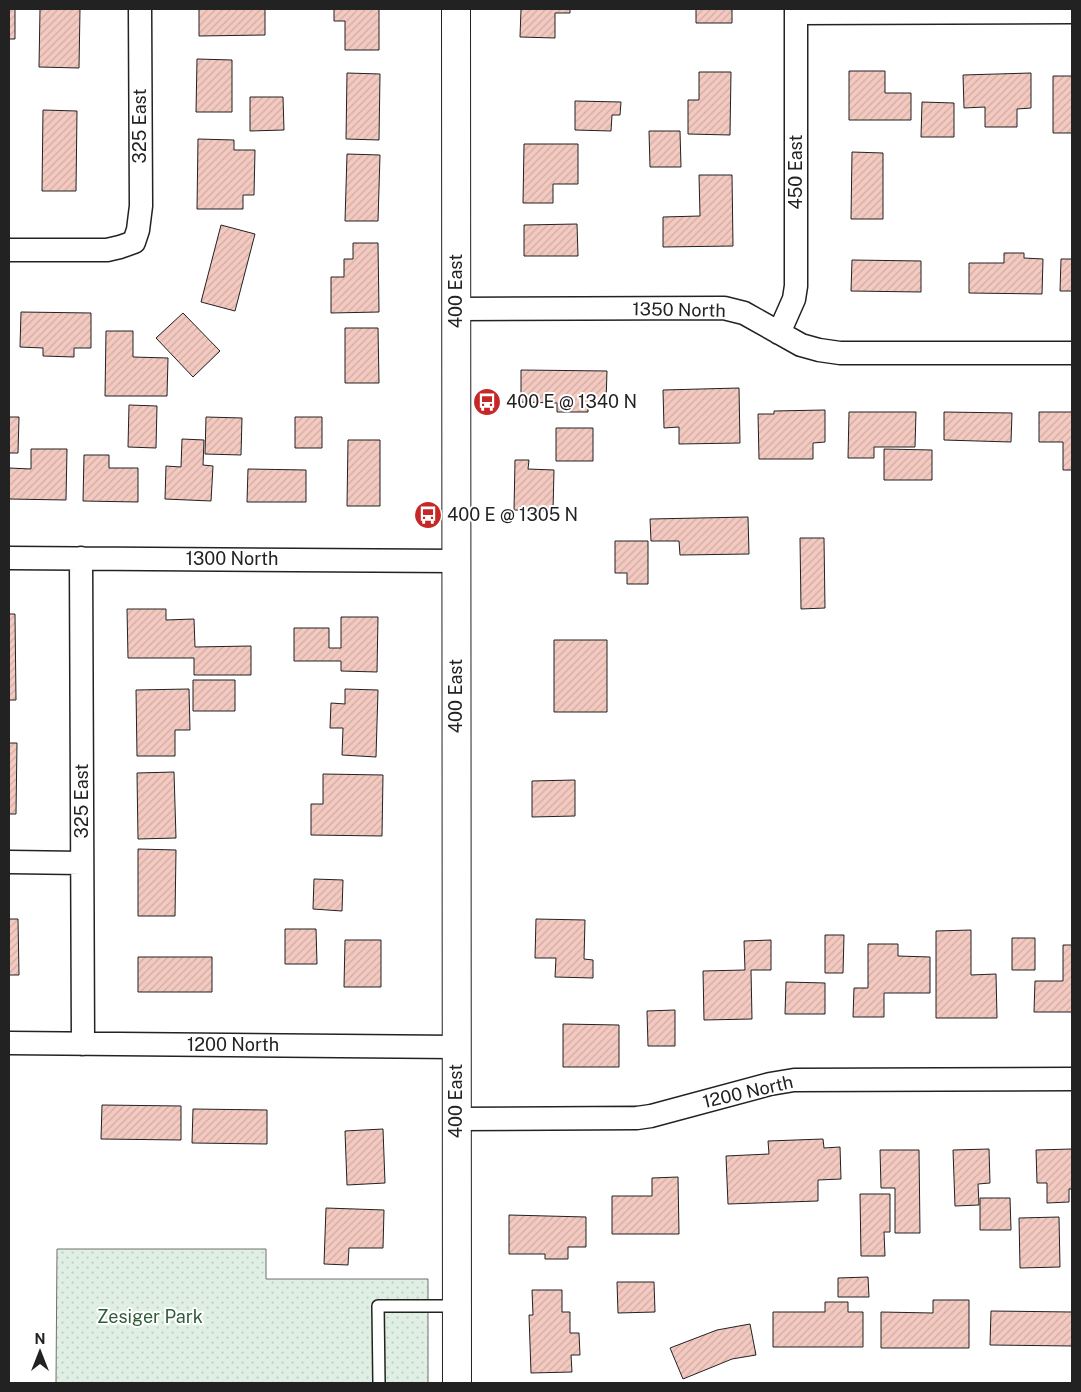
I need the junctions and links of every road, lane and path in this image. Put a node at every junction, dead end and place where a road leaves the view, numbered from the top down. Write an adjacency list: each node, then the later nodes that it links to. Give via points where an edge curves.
1 (140, 9): 5 (street, 325 East, via 141,206 134,242 107,250)
2 (456, 9): 6 (main road, 400 East)
3 (796, 11): 4 (street); 7 (street, 450 East, via 796,286 794,299)
4 (1072, 12)
5 (9, 250)
6 (456, 309): 7 (street, 1350 North, via 724,308 744,313); 11 (main road, 400 East)
7 (779, 333): 8 (street, 1350 North, via 802,345 840,352)
8 (1072, 353)
9 (9, 558): 10 (street, 1300 North)
10 (81, 558): 11 (street, 1300 North); 13 (street, 325 East)
11 (456, 561): 16 (main road, 400 East)
12 (9, 862): 13 (street)
13 (82, 863): 15 (street, 325 East)
14 (9, 1043): 15 (street, 1200 North)
15 (83, 1044): 16 (street, 1200 North)
16 (456, 1047): 18 (main road, 400 East)
17 (1072, 1079): 18 (street, 1200 North, via 794,1080 637,1118)
18 (456, 1118): 19 (main road, 400 East)
19 (456, 1306): 20 (lane, via 378,1306); 21 (main road, 400 East)
20 (379, 1383)
21 (456, 1383)

